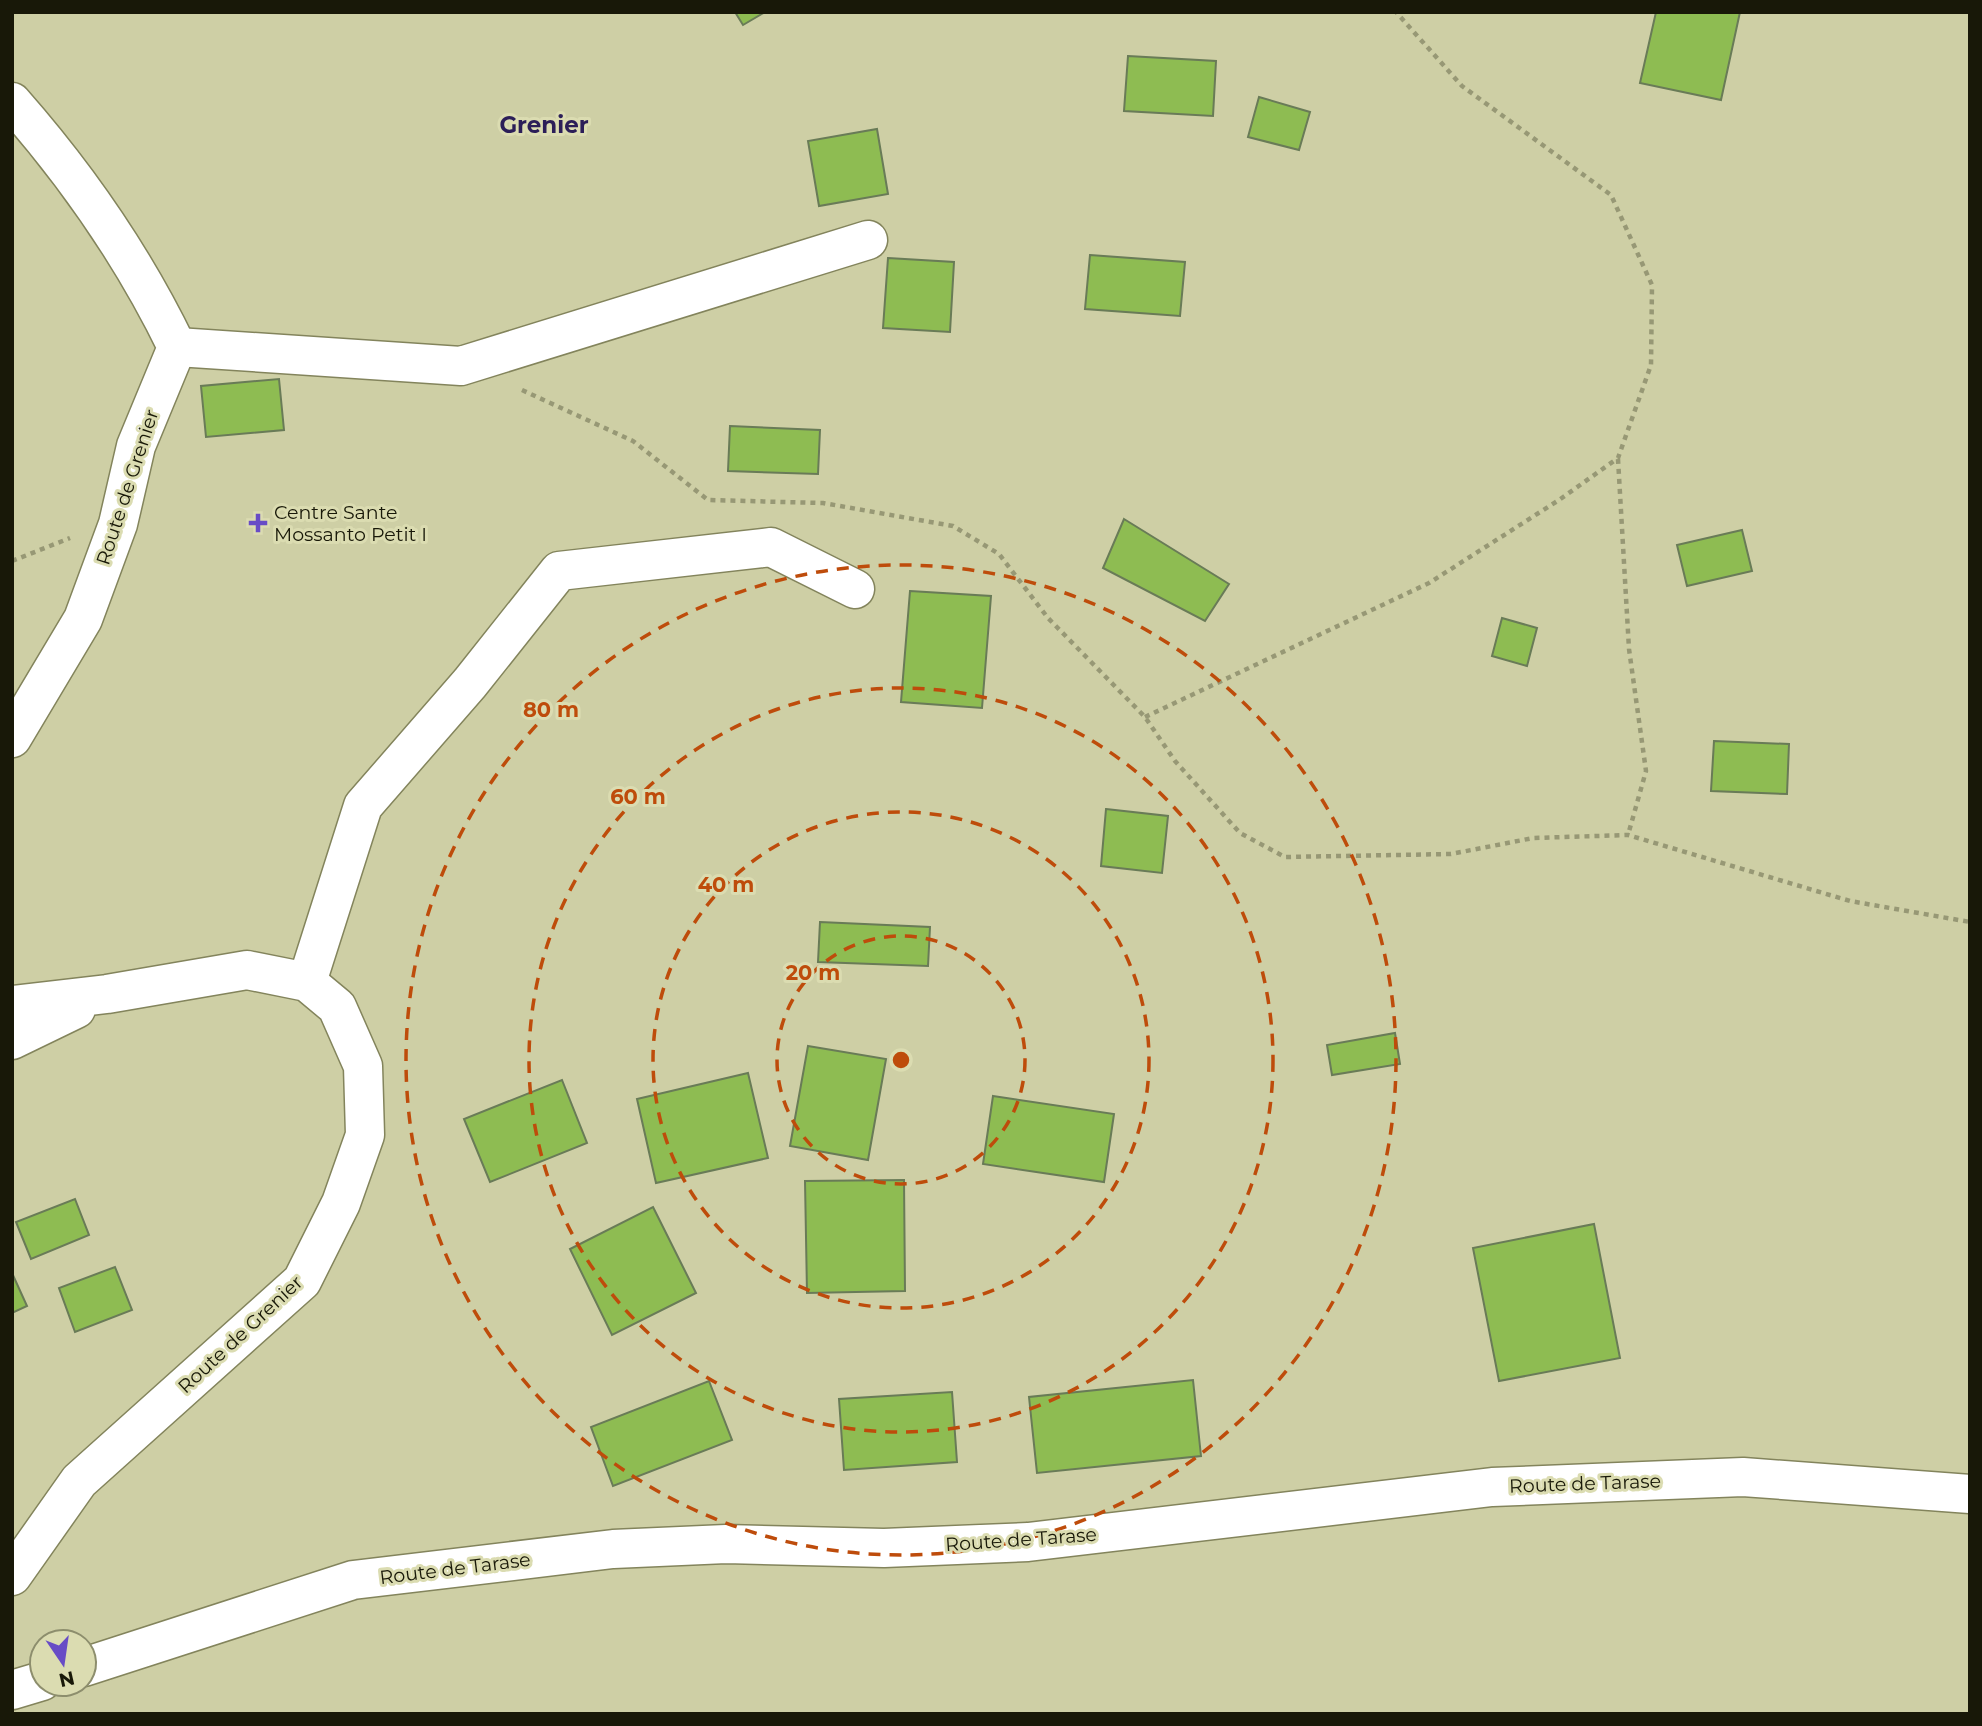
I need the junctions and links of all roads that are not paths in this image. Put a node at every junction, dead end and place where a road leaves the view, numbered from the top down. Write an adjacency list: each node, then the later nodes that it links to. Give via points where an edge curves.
1 (12, 102): 3 (street, via 50,145 113,233 146,283)
2 (868, 240): 3 (street, via 461,366)
3 (177, 347): 5 (street, Route de Grenier, via 136,446 118,524 83,619)
4 (855, 589): 6 (street, via 771,547 559,571 363,806)
5 (12, 738)
6 (307, 982): 7 (street, Route de Grenier, via 247,970); 11 (street, Route de Grenier, via 337,1007 363,1066 365,1135 341,1203 302,1281 79,1481)
7 (107, 994): 8 (street, Route de Grenier); 9 (street)
8 (12, 1005)
9 (12, 1040)
10 (1970, 1494): 12 (street, Route de Tarase, via 1743,1477 1492,1487 1028,1542 884,1548 726,1545 613,1549 353,1580)
11 (12, 1576)
12 (98, 1662)

